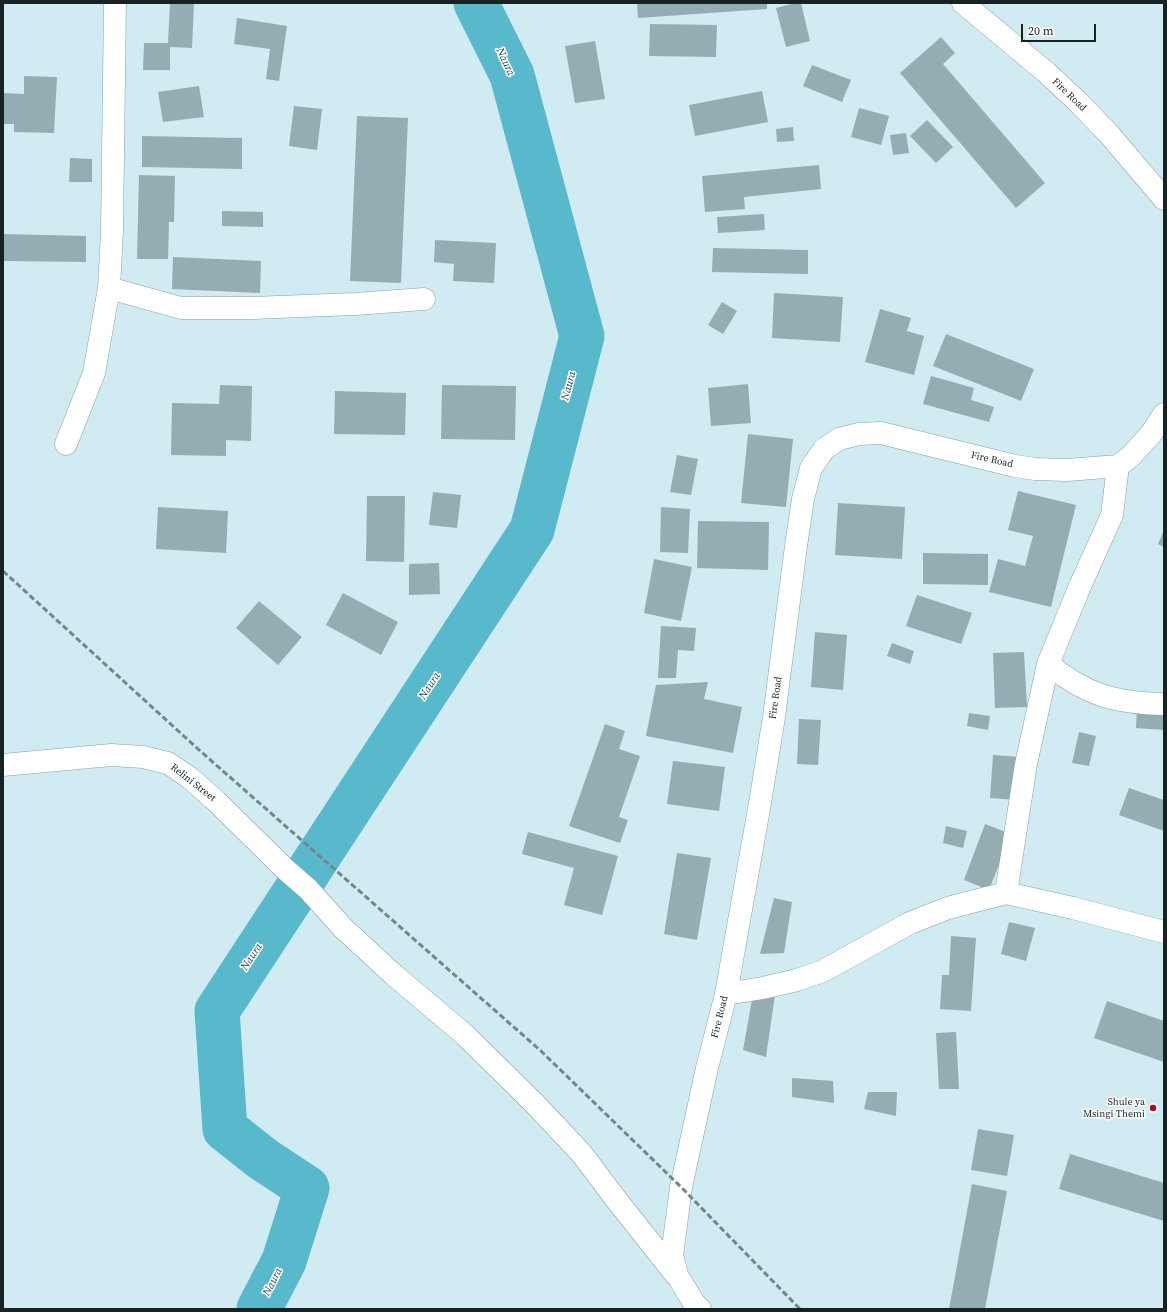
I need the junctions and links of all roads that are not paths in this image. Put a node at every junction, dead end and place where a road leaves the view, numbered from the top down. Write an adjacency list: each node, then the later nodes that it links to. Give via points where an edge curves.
1 (115, 3): 4 (street)
2 (963, 3): 3 (street, Fire Road, via 1077,101)
3 (1164, 199)
4 (109, 288): 5 (street, via 180,308 260,308); 7 (street, via 94,373)
5 (424, 298)
6 (1164, 414): 8 (street, via 1151,434)
7 (66, 444)
8 (1118, 466): 9 (street, via 1112,515); 14 (street, Fire Road, via 1067,470 1035,469 881,433 840,438 824,449 810,468 803,499 774,717)
9 (1048, 664): 10 (street, via 1084,689 1104,696 1125,702); 12 (street, via 1026,764)
10 (1164, 704)
11 (3, 765): 15 (street, Relini Street, via 111,755 143,757 168,763 190,778 308,889 343,928 394,976 465,1035 535,1104 582,1154)
12 (1006, 893): 13 (street); 14 (street, via 948,908 910,923 824,971 763,988)
13 (1164, 932)
14 (726, 994): 15 (street, Fire Road, via 681,1187 672,1255)
15 (677, 1276): 16 (street, Fire Road)
16 (700, 1309)

